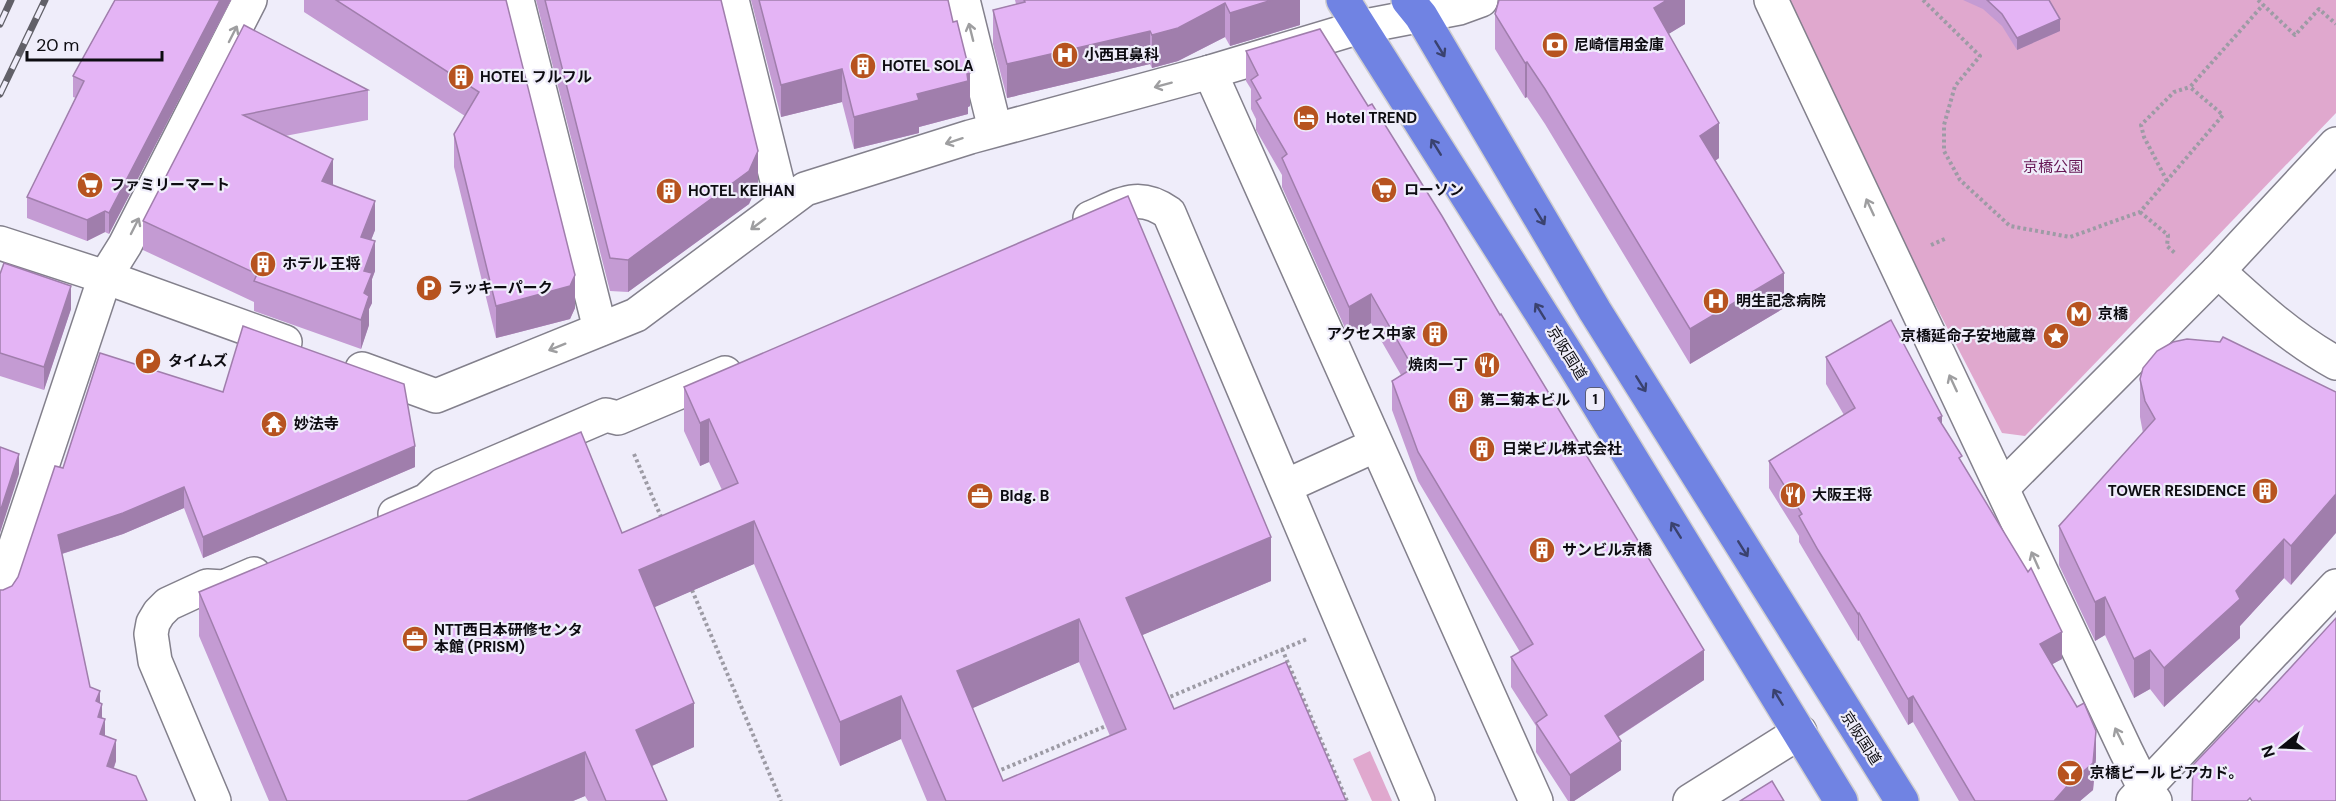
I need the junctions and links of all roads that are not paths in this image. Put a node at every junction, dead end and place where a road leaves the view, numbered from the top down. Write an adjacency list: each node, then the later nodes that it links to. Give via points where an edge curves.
1 (250, 0): 16 (street, one-way to 1)
2 (517, 0): 17 (street)
3 (732, 0): 12 (street)
4 (963, 0): 10 (street, one-way to 4)
5 (1481, 0): 7 (street, via 1459,8)
6 (1771, 0): 22 (street, one-way to 6)
7 (1415, 8): 8 (street); 34 (highway, 京阪国道, one-way to 34, via 1595,310)
8 (1352, 14): 9 (street); 27 (highway, 京阪国道 / 1, one-way to 8, via 1581,375)
9 (1210, 72): 10 (street, one-way to 10); 20 (street)
10 (996, 129): 12 (street, one-way to 12, via 805,189)
11 (2336, 144): 15 (street)
12 (783, 205): 17 (street, one-way to 17, via 636,315)
13 (1062, 230): 21 (street, via 1139,200 1156,203 1169,213)
14 (0, 243): 16 (street)
15 (2218, 271): 19 (street, via 2258,308); 22 (street)
16 (105, 277): 17 (street, one-way to 16, via 436,396); 26 (street)
17 (600, 329)
18 (748, 363): 23 (street, via 618,418 606,415 443,485 427,500)
19 (2336, 363)
20 (1376, 445): 21 (street); 31 (street)
21 (1286, 486): 30 (street)
22 (2002, 488): 28 (street, one-way to 22)
23 (363, 527)
24 (278, 564): 29 (street, via 224,587 207,586 164,609 153,623 155,661)
25 (2336, 586): 28 (street)
26 (0, 592)
27 (1800, 732): 32 (street); 33 (highway, 京阪国道 / 1)
28 (2144, 797)
29 (214, 801)
30 (1418, 801)
31 (1536, 801)
32 (1690, 801)
33 (1841, 801)
34 (1902, 801)

